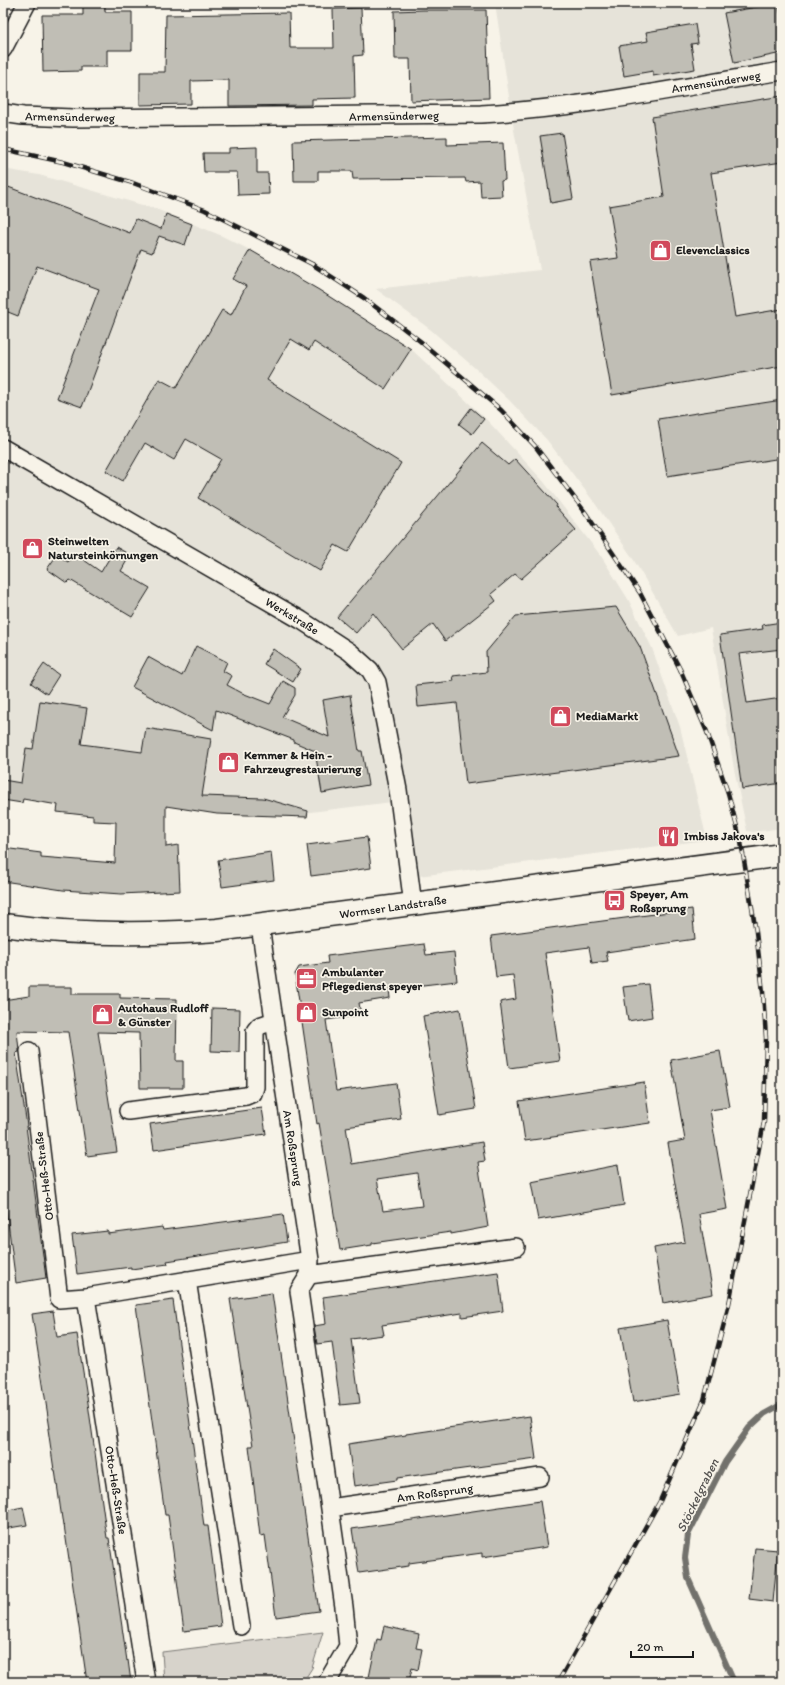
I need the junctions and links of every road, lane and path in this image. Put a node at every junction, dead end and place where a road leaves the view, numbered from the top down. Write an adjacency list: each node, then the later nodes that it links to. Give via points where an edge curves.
1 (27, 3): 2 (street)
2 (3, 49)
3 (782, 71): 4 (street, Armensünderweg, via 582,104 480,114 73,118)
4 (3, 113)
5 (3, 448): 7 (street, Werkstraße, via 301,620 350,652 370,670 376,682 398,790)
6 (782, 855): 7 (main road, Wormser Landstraße)
7 (413, 905): 9 (main road, Wormser Landstraße)
8 (3, 925): 9 (main road, Wormser Landstraße, via 66,932 125,934 194,932)
9 (260, 926): 10 (street, Am Roßsprung)
10 (274, 1022): 12 (street, via 259,1026 254,1031 253,1093); 14 (street, Am Roßsprung)
11 (29, 1051): 16 (street, Otto-Heß-Straße, via 59,1299)
12 (128, 1111)
13 (516, 1247): 14 (street)
14 (309, 1267): 15 (street, Otto-Heß-Straße); 18 (street, via 298,1291)
15 (187, 1280): 16 (street, Otto-Heß-Straße); 19 (street)
16 (86, 1297): 20 (street, Otto-Heß-Straße)
17 (540, 1477): 18 (street, Am Roßsprung)
18 (330, 1508): 21 (street, via 348,1646)
19 (241, 1626)
20 (146, 1682)
21 (327, 1682)

